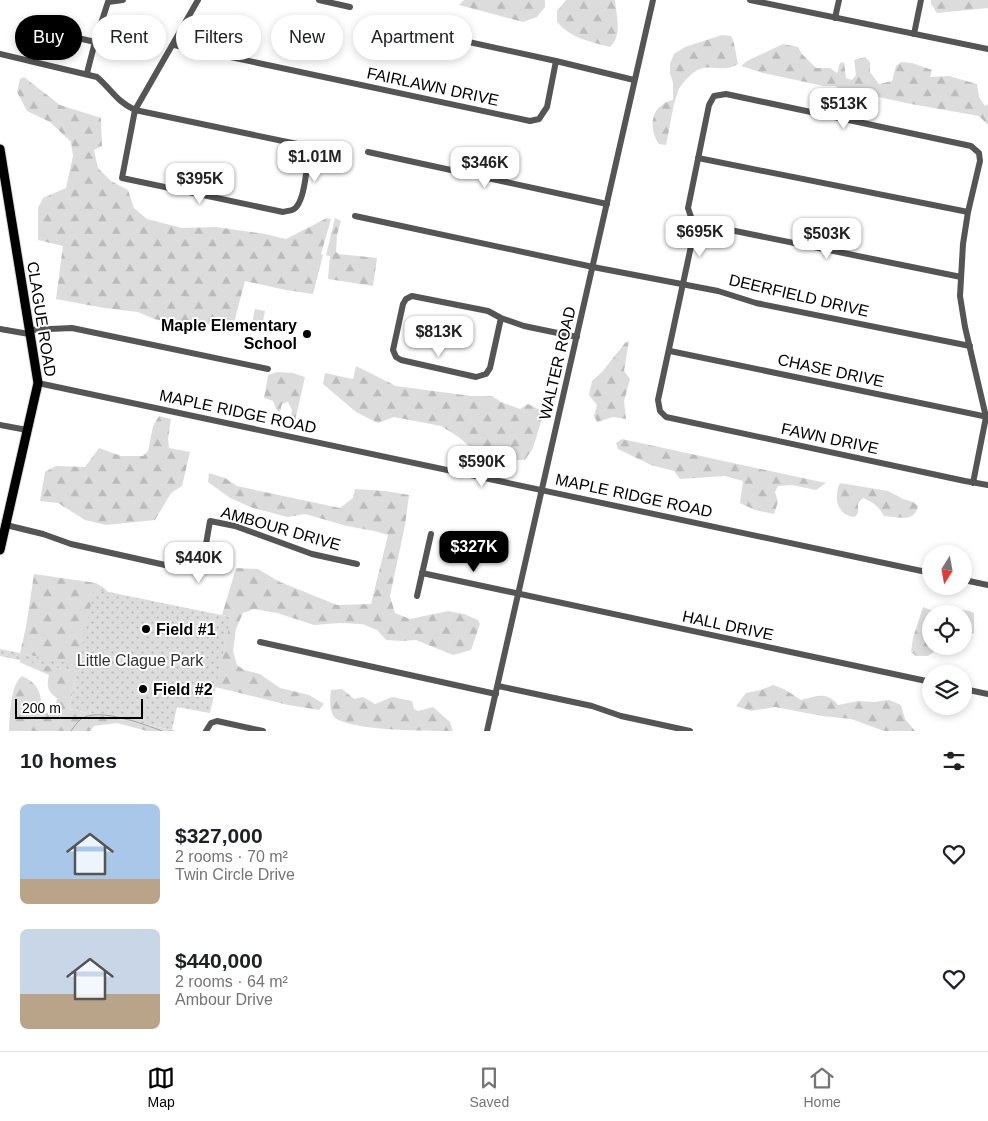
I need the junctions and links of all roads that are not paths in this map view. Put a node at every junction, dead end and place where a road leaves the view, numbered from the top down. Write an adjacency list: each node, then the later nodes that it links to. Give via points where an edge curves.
1 (122, 0): 9 (street, via 108,2)
2 (198, 0): 13 (street)
3 (320, 0): 8 (street)
4 (653, 0): 19 (street, WALTER ROAD)
5 (750, 0): 10 (street)
6 (839, 0): 10 (street)
7 (921, 0): 11 (street)
8 (350, 6)
9 (104, 15)
10 (835, 18): 11 (street)
11 (914, 34): 14 (street)
12 (472, 43): 17 (street)
13 (174, 45): 17 (street, FAIRLAWN DRIVE, via 530,121 539,119 547,107); 20 (street)
14 (988, 49)
15 (0, 54): 18 (street)
16 (92, 54): 18 (street)
17 (556, 61): 19 (street)
18 (87, 73): 20 (street, via 98,77 114,96)
19 (634, 80): 24 (street, WALTER ROAD)
20 (136, 110): 20 (street, via 298,144 307,149 308,162 300,202 294,210 283,212 122,178)
21 (0, 149): 33 (main road, CLAGUE ROAD)
22 (368, 152): 24 (street)
23 (698, 158): 25 (street); 25 (street, via 709,105 714,96 726,94 971,146 980,153 980,162); 27 (street, via 688,208)
24 (607, 204): 28 (street, WALTER ROAD)
25 (968, 212): 29 (street)
26 (355, 216): 28 (street, DEERFIELD DRIVE)
27 (696, 224): 29 (street); 30 (street)
28 (593, 267): 30 (street, DEERFIELD DRIVE); 34 (street, WALTER ROAD)
29 (961, 277): 35 (street, via 962,310)
30 (684, 284): 35 (street, DEERFIELD DRIVE); 36 (street)
31 (500, 318): 31 (street, via 490,368 486,374 476,377 401,360 393,350 403,304 412,296 488,311); 34 (street)
32 (0, 328): 33 (street)
33 (29, 332): 37 (street, via 72,328); 38 (main road, CLAGUE ROAD)
34 (577, 337): 44 (street, WALTER ROAD)
35 (970, 346): 39 (street)
36 (670, 350): 39 (street, CHASE DRIVE); 42 (street, FAWN DRIVE, via 658,400 660,411 666,417)
37 (268, 369)
38 (38, 383): 41 (main road, CLAGUE ROAD); 44 (street, MAPLE RIDGE ROAD)
39 (987, 417): 42 (street)
40 (0, 425): 41 (street)
41 (26, 430): 45 (main road, CLAGUE ROAD)
42 (973, 482): 43 (street, FAWN DRIVE)
43 (988, 486)
44 (542, 490): 50 (street, MAPLE RIDGE ROAD); 54 (street, WALTER ROAD)
45 (4, 514): 46 (main road, CLAGUE ROAD)
46 (6, 526): 48 (main road, CLAGUE ROAD); 49 (street, AMBOUR DRIVE, via 201,573 210,522 235,526 312,554)
47 (431, 534): 51 (street)
48 (0, 550)
49 (357, 564)
50 (922, 571)
51 (422, 573): 54 (street, HALL DRIVE); 55 (street)
52 (972, 582): 53 (street)
53 (988, 585)
54 (519, 594): 57 (street, HALL DRIVE); 58 (street, WALTER ROAD)
55 (418, 596)
56 (260, 642): 60 (street)
57 (922, 680)
58 (498, 686): 60 (street, WALTER ROAD); 65 (street)
59 (972, 691): 61 (street)
60 (496, 694): 64 (street, WALTER ROAD)
61 (988, 694)
62 (206, 731): 63 (street, via 211,723 222,722)
63 (263, 731)
64 (487, 731)
65 (690, 731)

